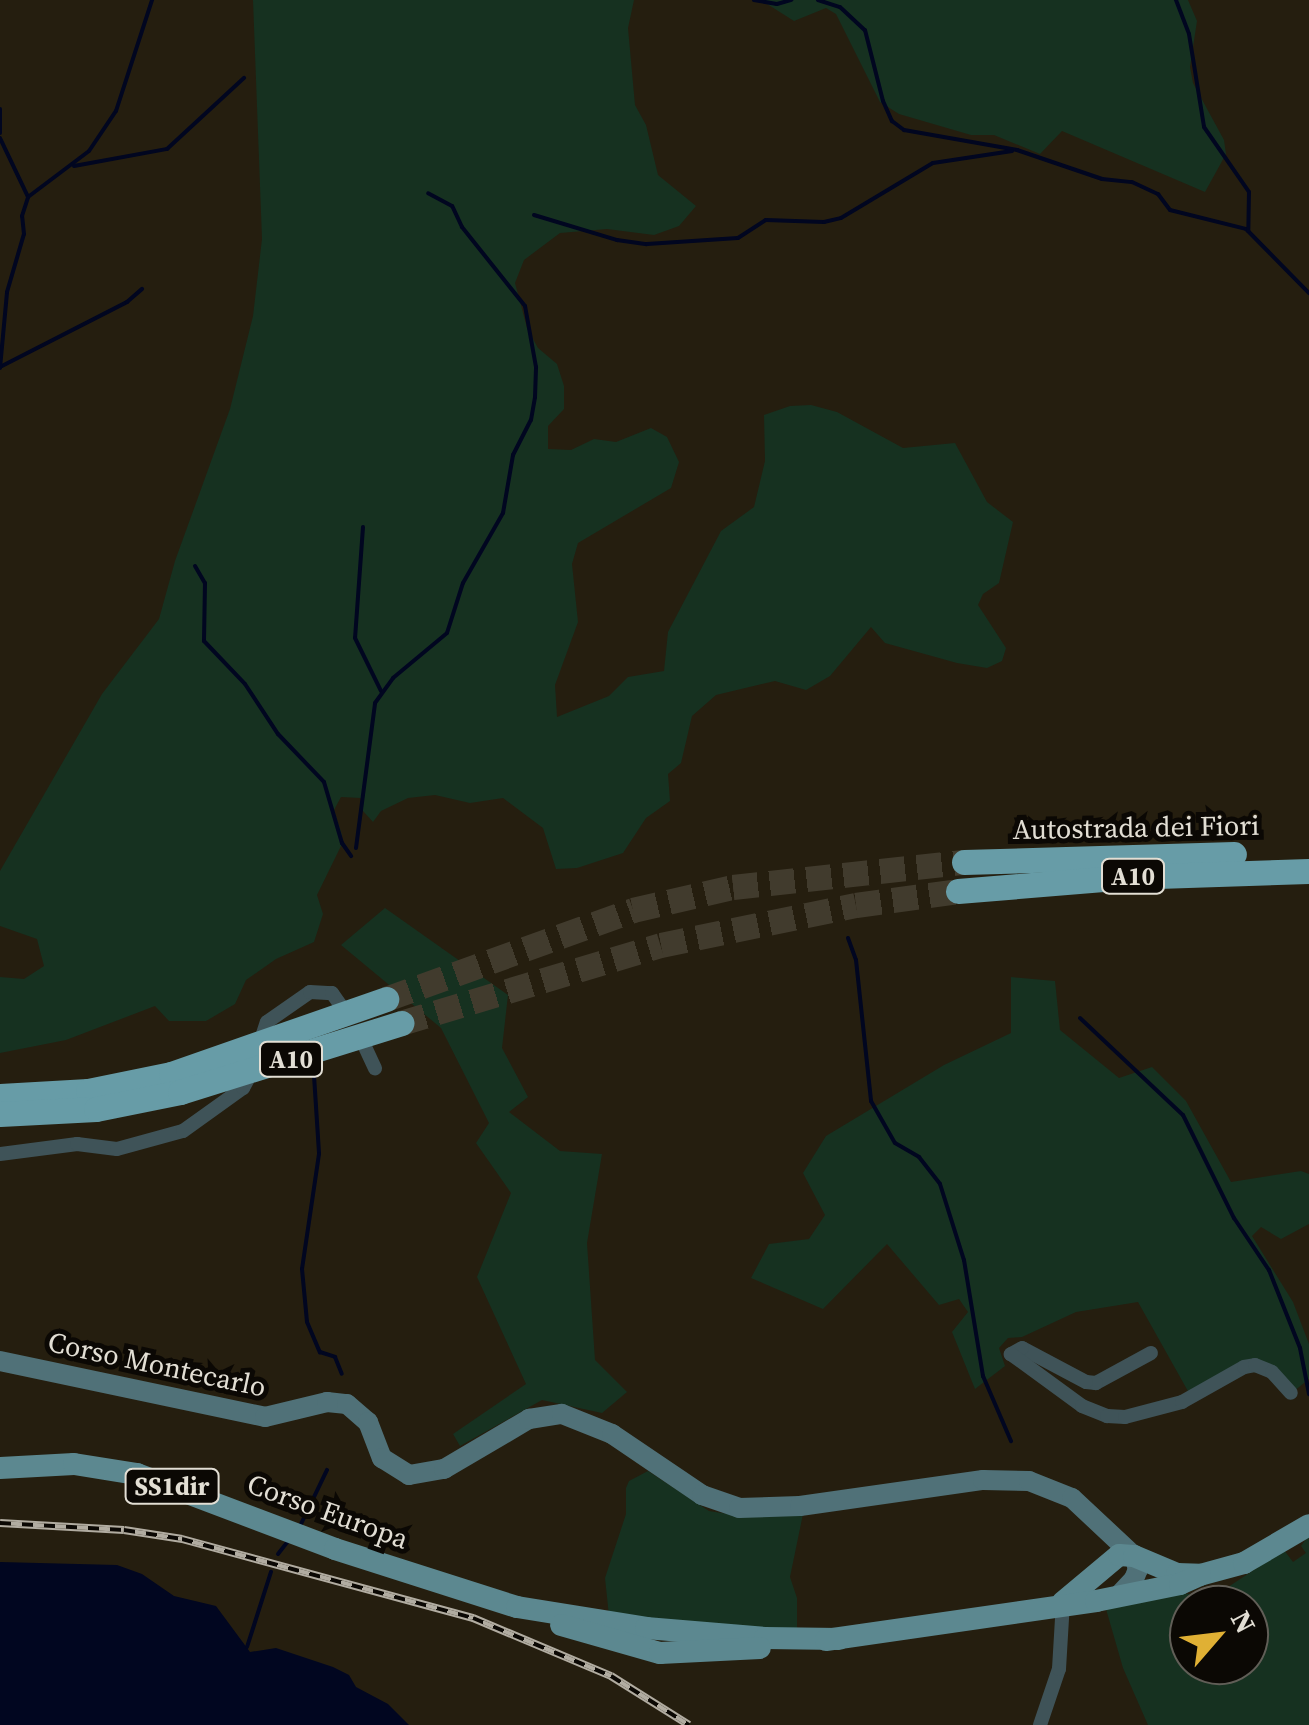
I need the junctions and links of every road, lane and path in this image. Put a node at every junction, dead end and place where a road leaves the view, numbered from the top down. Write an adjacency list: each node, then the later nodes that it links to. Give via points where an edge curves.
1 (1309, 853): 2 (highway, Autostrada dei Fiori / A10)
2 (964, 862)
3 (1309, 870): 4 (highway, Autostrada dei Fiori / A10)
4 (958, 891)
5 (386, 999): 8 (highway, A10, via 208,1064 88,1090)
6 (401, 1023): 9 (highway, A10, via 180,1092 96,1109)
7 (375, 1069): 10 (street, via 337,997 318,990 268,1022 243,1088 183,1131 118,1149 77,1144)
8 (0, 1096)
9 (0, 1114)
10 (0, 1154)
11 (1151, 1353): 13 (street, via 1096,1383 1022,1348 1011,1354 1082,1406 1107,1416 1171,1406 1255,1365 1283,1380)
12 (0, 1361): 15 (main road, Corso Montecarlo, via 265,1416 347,1404 368,1422 382,1458 410,1475 444,1469 523,1421 562,1414 612,1434 727,1505 776,1508 1014,1480 1064,1493)
13 (1290, 1393)
14 (0, 1468): 21 (main road, Corso Europa / SS1dir, via 74,1464 138,1474 335,1549 644,1639 839,1639)
15 (1092, 1515): 17 (main road, Corso Montecarlo); 18 (main road, via 1102,1548)
16 (1309, 1525): 19 (main road, Corso Europa, via 1244,1564)
17 (1134, 1556): 18 (main road, via 1119,1555); 19 (main road, via 1167,1572); 20 (main road, via 1134,1580)
18 (1097, 1572): 21 (main road)
19 (1200, 1575): 20 (main road, Corso Europa / SS1dir)
20 (1119, 1595): 21 (main road, Corso Europa / SS1dir)
21 (1059, 1609): 22 (street, via 1059,1669)
22 (1040, 1725)

